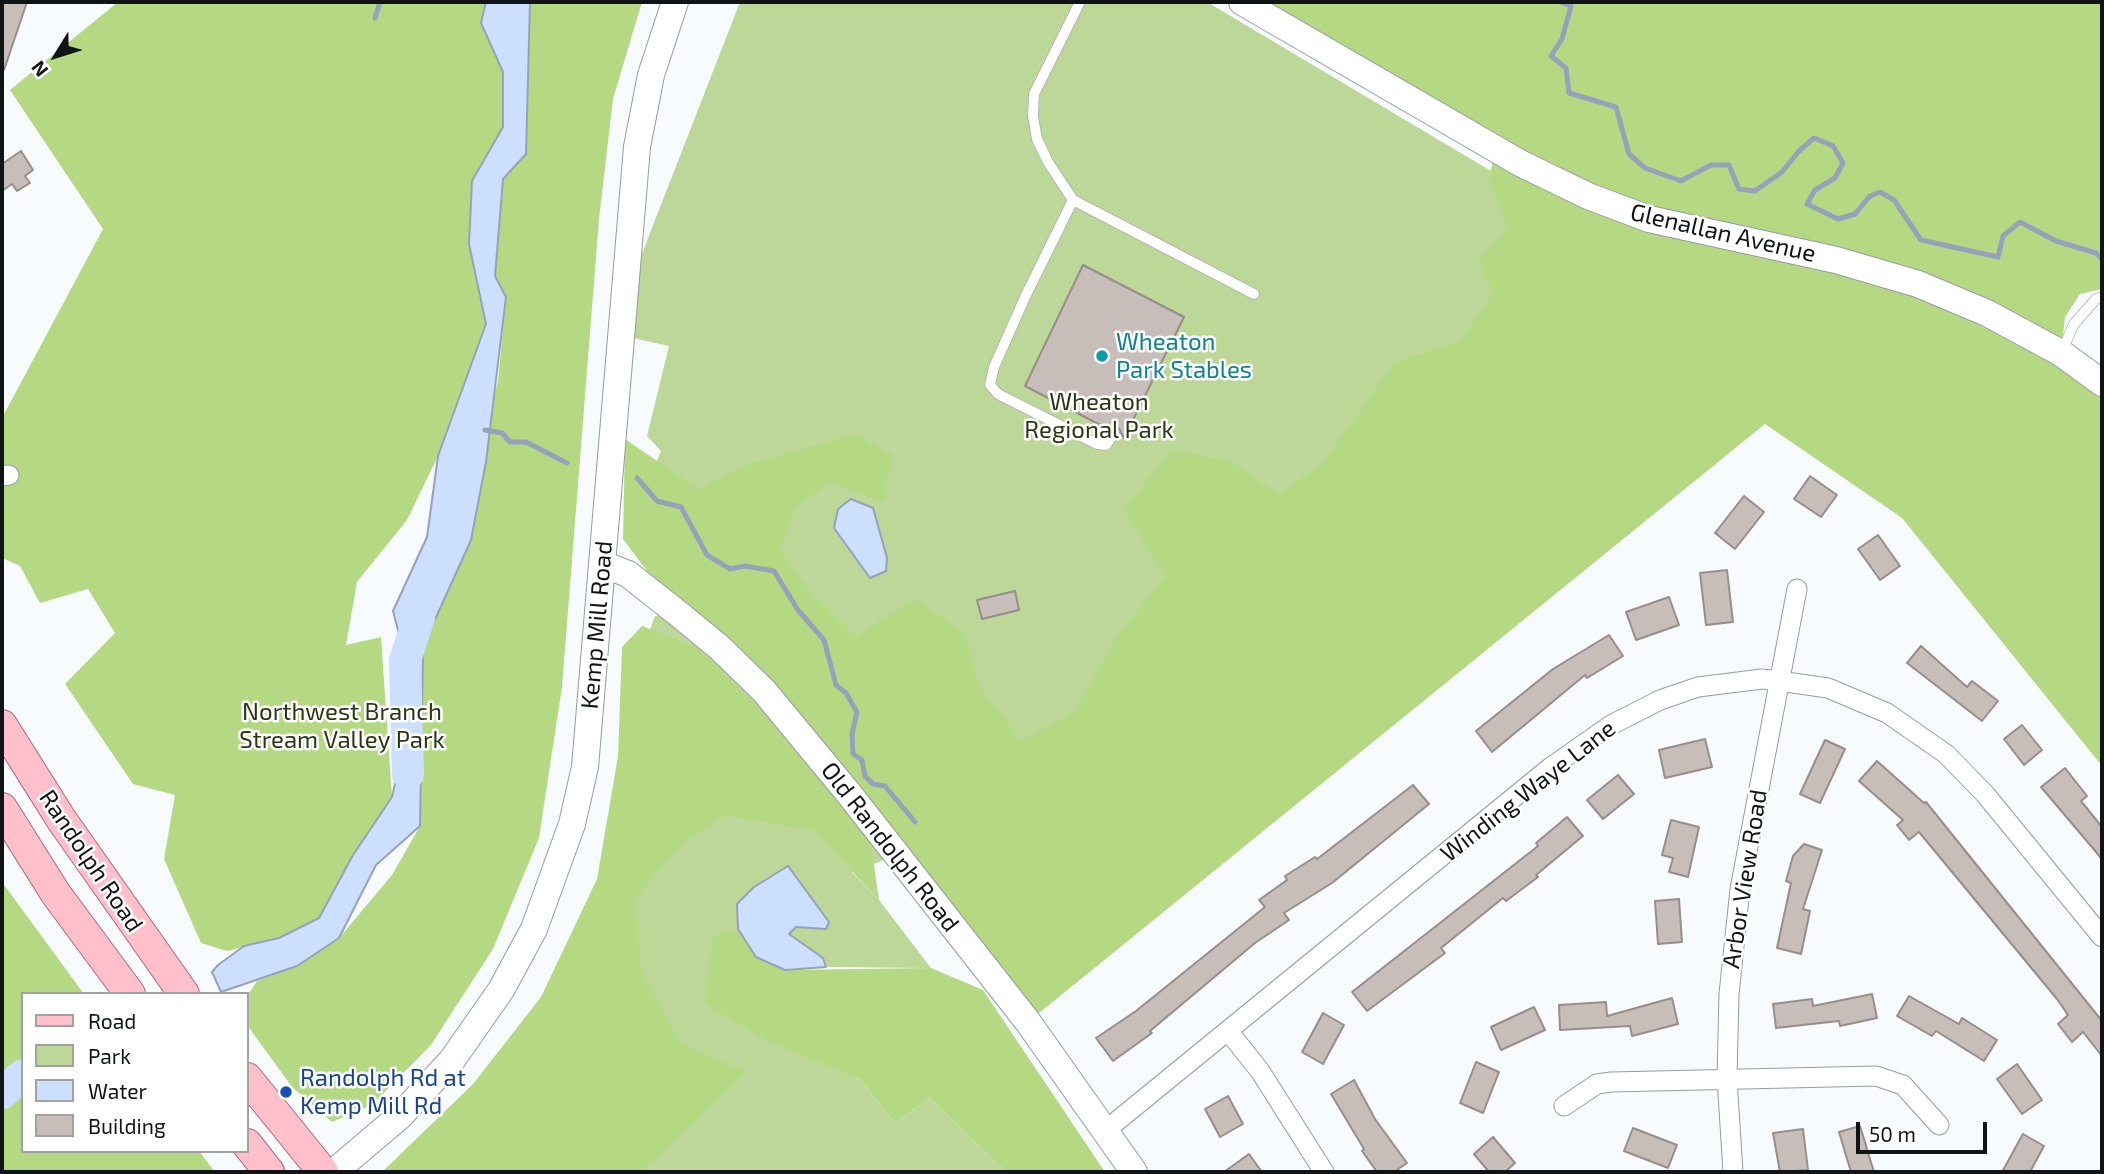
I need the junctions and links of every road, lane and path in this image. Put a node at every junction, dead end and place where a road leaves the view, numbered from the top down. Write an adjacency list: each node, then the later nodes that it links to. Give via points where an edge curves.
1 (675, 2): 10 (street, Kemp Mill Road, via 651,75 637,148)
2 (1080, 2): 4 (lane, via 1034,94 1033,116 1037,139)
3 (1242, 2): 7 (street, Glenallan Avenue, via 1520,163 1588,196 1649,219 1836,260 1918,284 1987,313)
4 (1073, 200): 5 (lane); 9 (lane, via 1026,295 990,385 998,394 1097,444 1107,445)
5 (1254, 294)
6 (2102, 297): 7 (lane, via 2074,324)
7 (2061, 354): 8 (street, Glenallan Avenue)
8 (2102, 383)
9 (1114, 433)
10 (603, 564): 23 (street, Old Randolph Road, via 628,574 680,615 764,691 850,795); 27 (street, Kemp Mill Road, via 585,767 568,836 534,929 501,990 452,1060 400,1116)
11 (1797, 589): 12 (street, Arbor View Road)
12 (1779, 681): 15 (street, Winding Waye Lane, via 1828,688 1886,713 1946,754 1985,794); 18 (street, Winding Waye Lane, via 1698,687 1660,699 1611,725 1551,767); 19 (street, Arbor View Road, via 1740,889 1729,994)
13 (2, 725): 17 (main road, Randolph Road, via 61,819)
14 (2, 808): 16 (main road, Randolph Road, via 56,894)
15 (2102, 937)
16 (129, 992)
17 (183, 992)
18 (1229, 1032): 23 (street, Winding Waye Lane); 29 (street, via 1260,1071)
19 (1727, 1078): 21 (street, via 1597,1084); 22 (street, via 1876,1076 1903,1085); 30 (street, Arbor View Road)
20 (248, 1080): 26 (main road)
21 (1564, 1106)
22 (1939, 1125)
23 (1107, 1130): 28 (street, Old Randolph Road)
24 (248, 1145): 25 (main road)
25 (269, 1172)
26 (323, 1172)
27 (334, 1172)
28 (1134, 1172)
29 (1324, 1172)
30 (1733, 1172)

